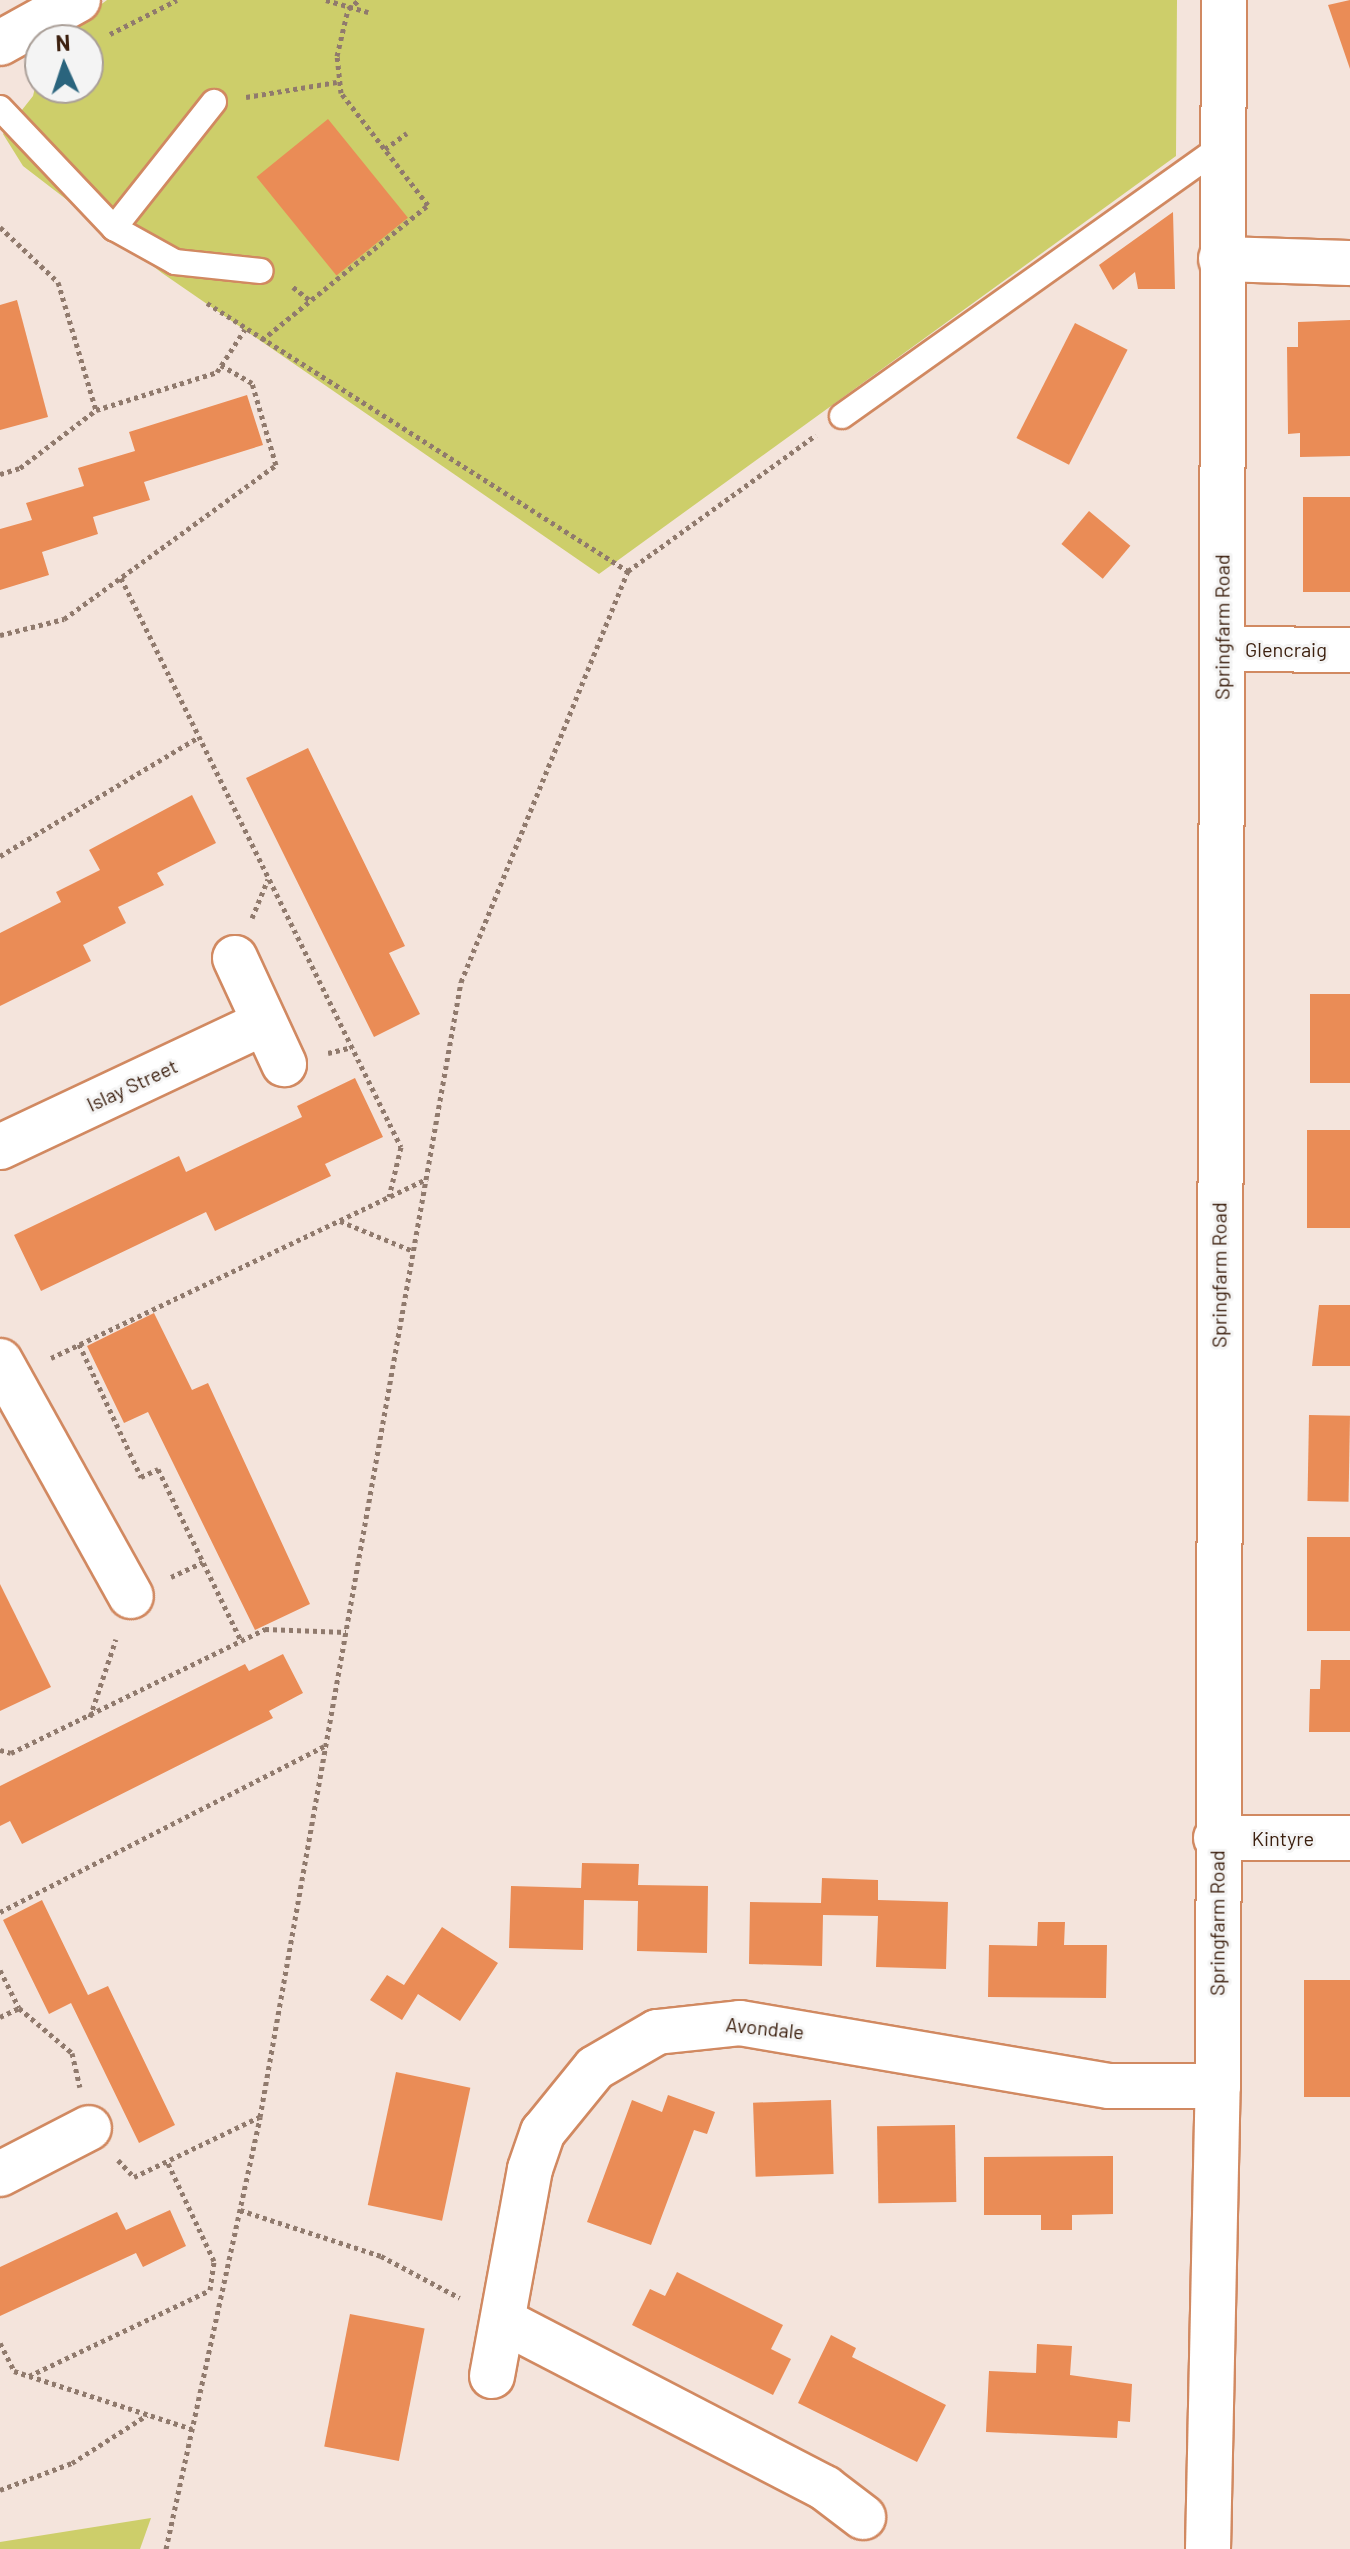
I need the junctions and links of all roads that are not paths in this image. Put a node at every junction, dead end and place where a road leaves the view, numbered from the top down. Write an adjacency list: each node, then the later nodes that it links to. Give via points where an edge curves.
1 (78, 0): 3 (street)
2 (1224, 0): 6 (street, Springfarm Road)
3 (0, 43)
4 (214, 102): 7 (lane)
5 (0, 108): 7 (lane)
6 (1222, 146): 8 (street, Springfarm Road); 11 (lane)
7 (114, 228): 10 (lane, via 175,262)
8 (1221, 259): 9 (street); 12 (street, Springfarm Road)
9 (1350, 263)
10 (261, 271)
11 (842, 416)
12 (1222, 649): 13 (street, Glencraig); 20 (street, Springfarm Road)
13 (1350, 650)
14 (235, 958): 15 (street)
15 (264, 1023): 16 (street); 17 (street, Islay Street)
16 (284, 1064)
17 (0, 1147)
18 (7, 1368): 19 (street)
19 (131, 1596)
20 (1216, 1838): 21 (street, Kintyre); 22 (street, Springfarm Road)
21 (1350, 1838)
22 (1218, 2086): 25 (street, Avondale, via 1109,2086 740,2023 657,2032 595,2068 543,2132); 28 (street, Springfarm Road)
23 (89, 2128): 24 (street)
24 (0, 2174)
25 (503, 2321): 26 (street, Avondale); 27 (street, via 825,2488)
26 (492, 2376)
27 (863, 2517)
28 (1208, 2549)

